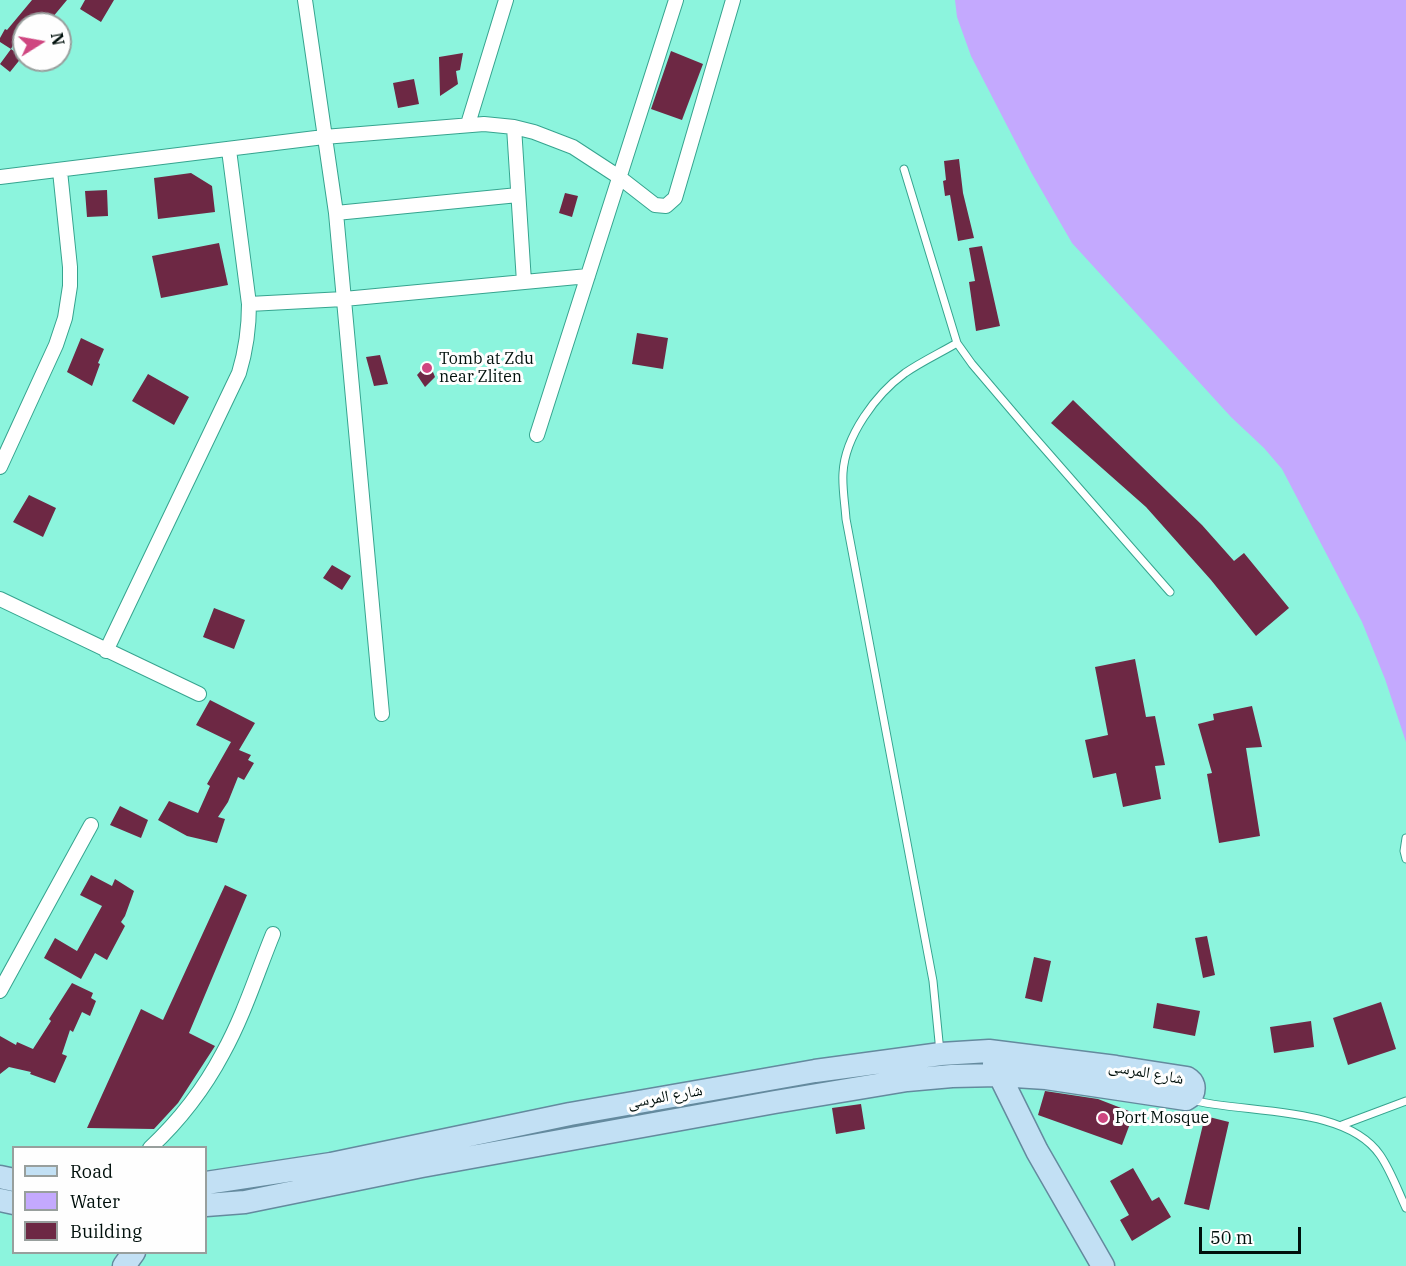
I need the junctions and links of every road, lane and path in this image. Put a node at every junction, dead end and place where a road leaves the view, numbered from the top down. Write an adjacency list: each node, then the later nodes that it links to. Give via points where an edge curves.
1 (305, 0): 7 (street)
2 (506, 0): 5 (street)
3 (676, 0): 12 (street)
4 (733, 0): 12 (street, via 675,198 658,206)
5 (468, 124): 6 (street); 7 (street)
6 (514, 127): 12 (street, via 573,147); 13 (street)
7 (324, 137): 8 (street); 14 (street)
8 (229, 150): 10 (street); 18 (street)
9 (904, 169): 19 (lane)
10 (60, 171): 11 (street); 21 (street, via 70,267 65,318)
11 (0, 177)
12 (619, 177): 15 (street)
13 (518, 195): 14 (street); 16 (street)
14 (336, 213): 17 (street)
15 (588, 276): 16 (street); 20 (street)
16 (524, 282): 17 (street)
17 (344, 299): 18 (street); 26 (street)
18 (249, 304): 24 (street, via 247,340 239,372)
19 (957, 343): 22 (lane); 33 (lane, via 906,372 872,406 847,450 843,472 846,519 933,981)
20 (537, 435)
21 (0, 467)
22 (1170, 592)
23 (0, 599): 24 (street)
24 (106, 651): 25 (street)
25 (199, 694)
26 (382, 714)
27 (91, 825): 31 (street)
28 (1406, 838): 29 (lane)
29 (1406, 859)
30 (273, 934): 38 (street, via 224,1052 188,1105)
31 (0, 991)
32 (989, 1051): 33 (main road, شارع المرسى); 34 (main road); 35 (main road, شارع المرسى, via 1187,1078 1193,1082 1194,1091)
33 (941, 1054): 39 (main road, شارع المرسى, via 815,1071 570,1114 331,1164)
34 (999, 1075): 35 (main road, شارع المرسى, via 1046,1078); 40 (main road, شارع المرسى, via 882,1083 244,1202); 42 (main road)
35 (1186, 1099): 37 (lane)
36 (1406, 1101): 37 (lane)
37 (1342, 1125): 41 (lane, via 1380,1154)
38 (152, 1146)
39 (207, 1183)
40 (207, 1205)
41 (1406, 1208)
42 (1103, 1266)

